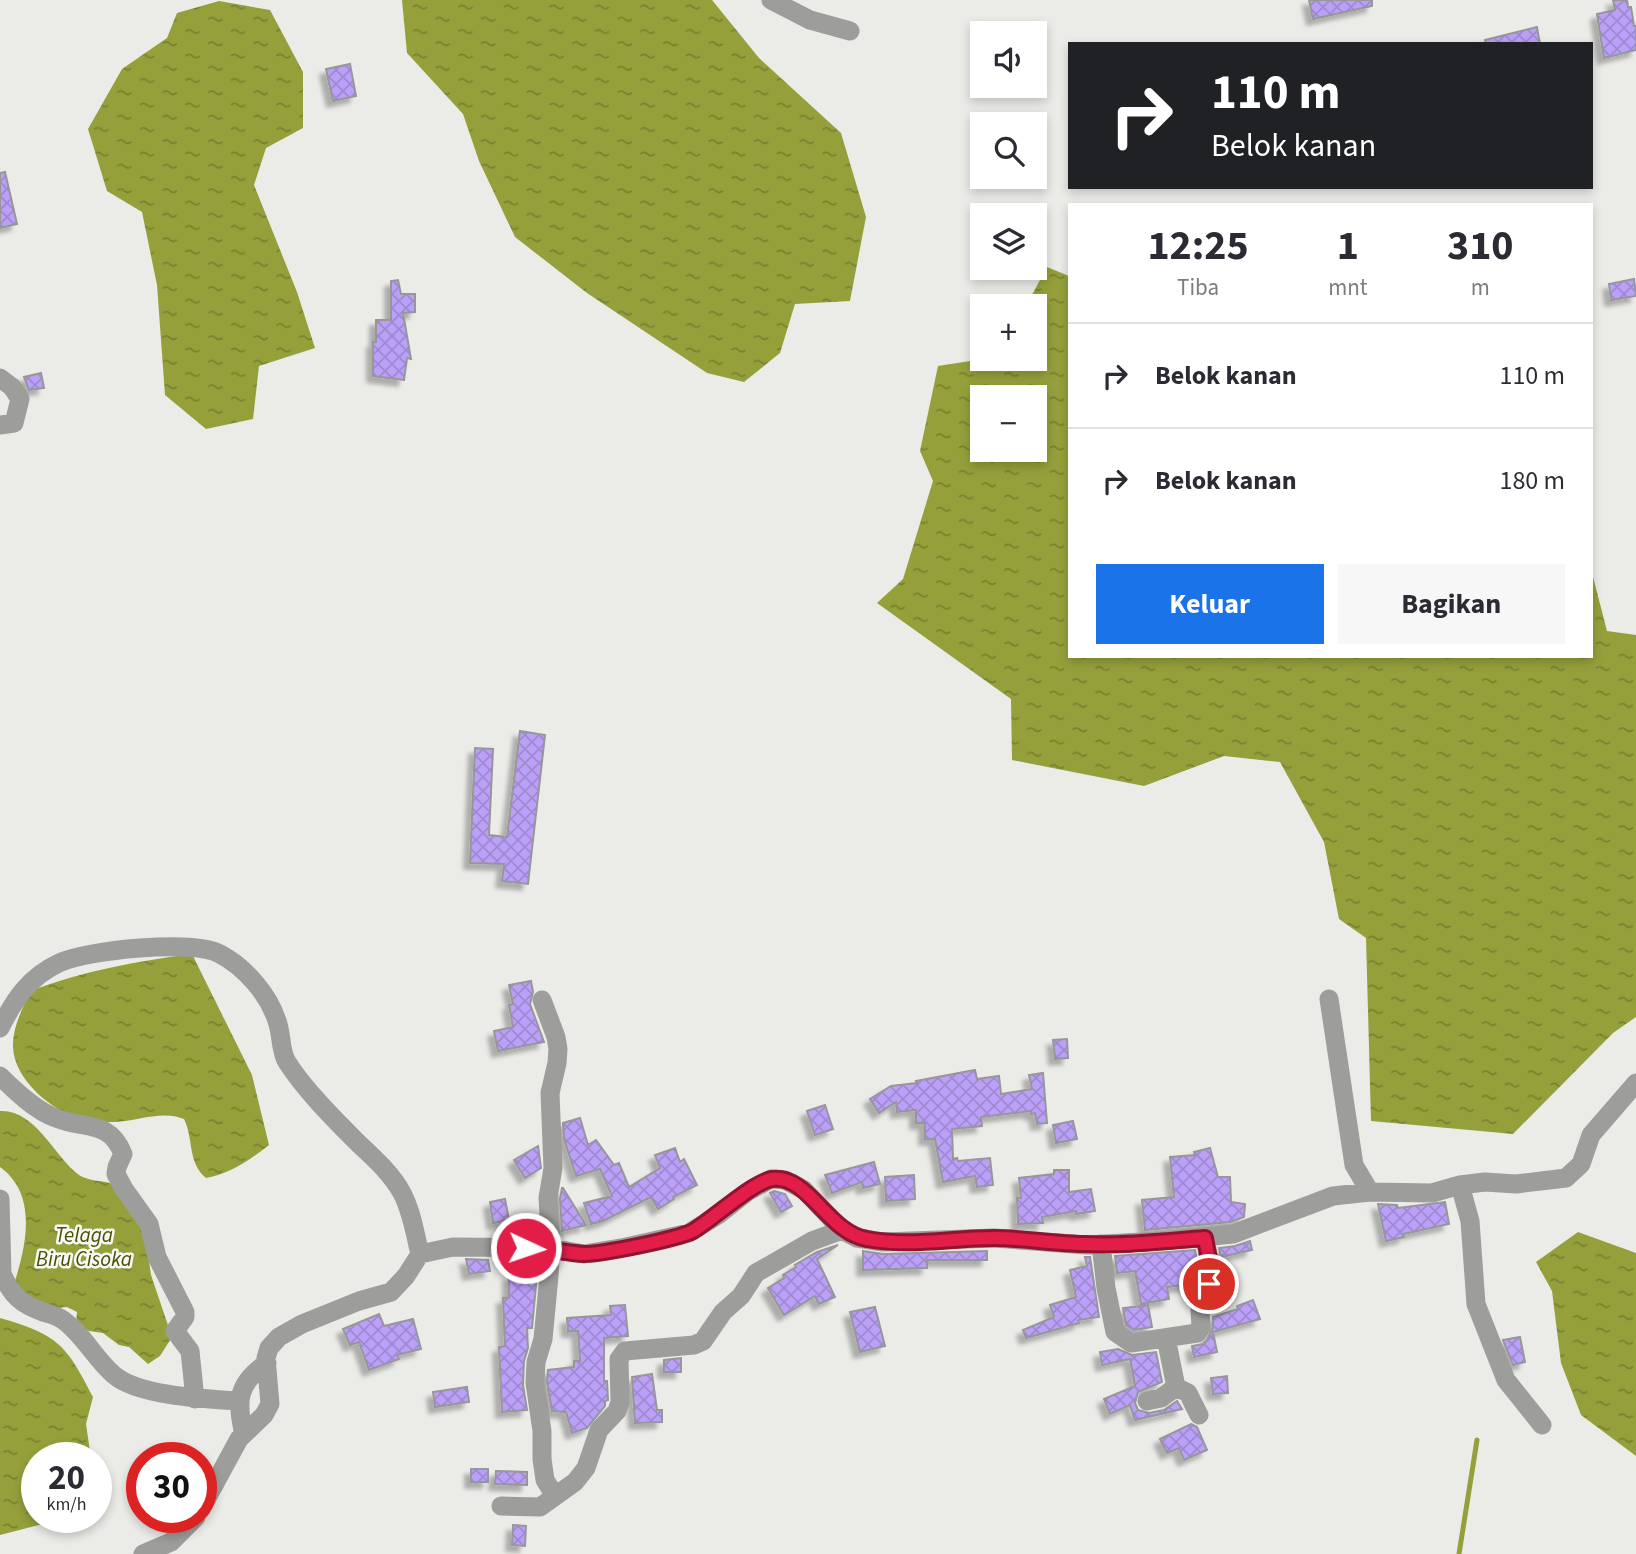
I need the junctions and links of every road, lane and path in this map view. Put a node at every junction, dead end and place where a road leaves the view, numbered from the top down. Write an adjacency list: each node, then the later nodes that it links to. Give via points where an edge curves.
1 (771, 0): 2 (street, via 810,20)
2 (850, 31)
3 (0, 378): 4 (street, via 20,399 14,424)
4 (0, 425)
5 (1329, 999): 12 (street, via 1354,1165)
6 (541, 1000): 17 (street, via 558,1049 550,1093)
7 (0, 1028): 18 (street, via 22,989 59,962 162,945 219,953 266,996 278,1021 286,1060 331,1116 389,1174 402,1194)
8 (1, 1077): 22 (street, via 56,1118 96,1126 117,1140 123,1154 116,1174 149,1224 157,1257 185,1312 175,1331 190,1351)
9 (1636, 1083): 10 (street)
10 (1626, 1110): 11 (street, via 1591,1135 1581,1164 1566,1178)
11 (1460, 1185): 12 (street, via 1432,1192); 26 (street, via 1470,1221 1476,1304 1506,1380)
12 (1370, 1192): 15 (street, via 1333,1196 1233,1234)
13 (0, 1199): 22 (street, via 2,1274 22,1304 61,1318 123,1381)
14 (842, 1230): 16 (street, via 883,1242 995,1238); 17 (street, via 804,1190 771,1179 689,1233 584,1254); 29 (street, via 804,1245 756,1273 703,1341 621,1354 617,1411 599,1430 586,1468)
15 (1205, 1238): 16 (street); 19 (street, via 1210,1265 1201,1327 1197,1333)
16 (1101, 1244): 19 (street, via 1115,1332 1131,1343)
17 (551, 1248): 18 (street, via 453,1247); 29 (street, via 535,1383 545,1480)
18 (420, 1254): 20 (street, via 391,1292 302,1324 269,1348)
19 (1166, 1338): 21 (street)
20 (267, 1363): 23 (street, via 252,1375); 27 (street, via 270,1404)
21 (1176, 1387): 24 (street); 25 (street, via 1188,1393)
22 (195, 1399): 23 (street)
23 (238, 1401): 27 (street)
24 (1147, 1401)
25 (1199, 1415)
26 (1542, 1424)
27 (244, 1434): 28 (street)
28 (217, 1480)
29 (555, 1496): 30 (street, via 540,1507)
30 (501, 1506)
31 (180, 1533): 32 (street)
32 (143, 1554)

